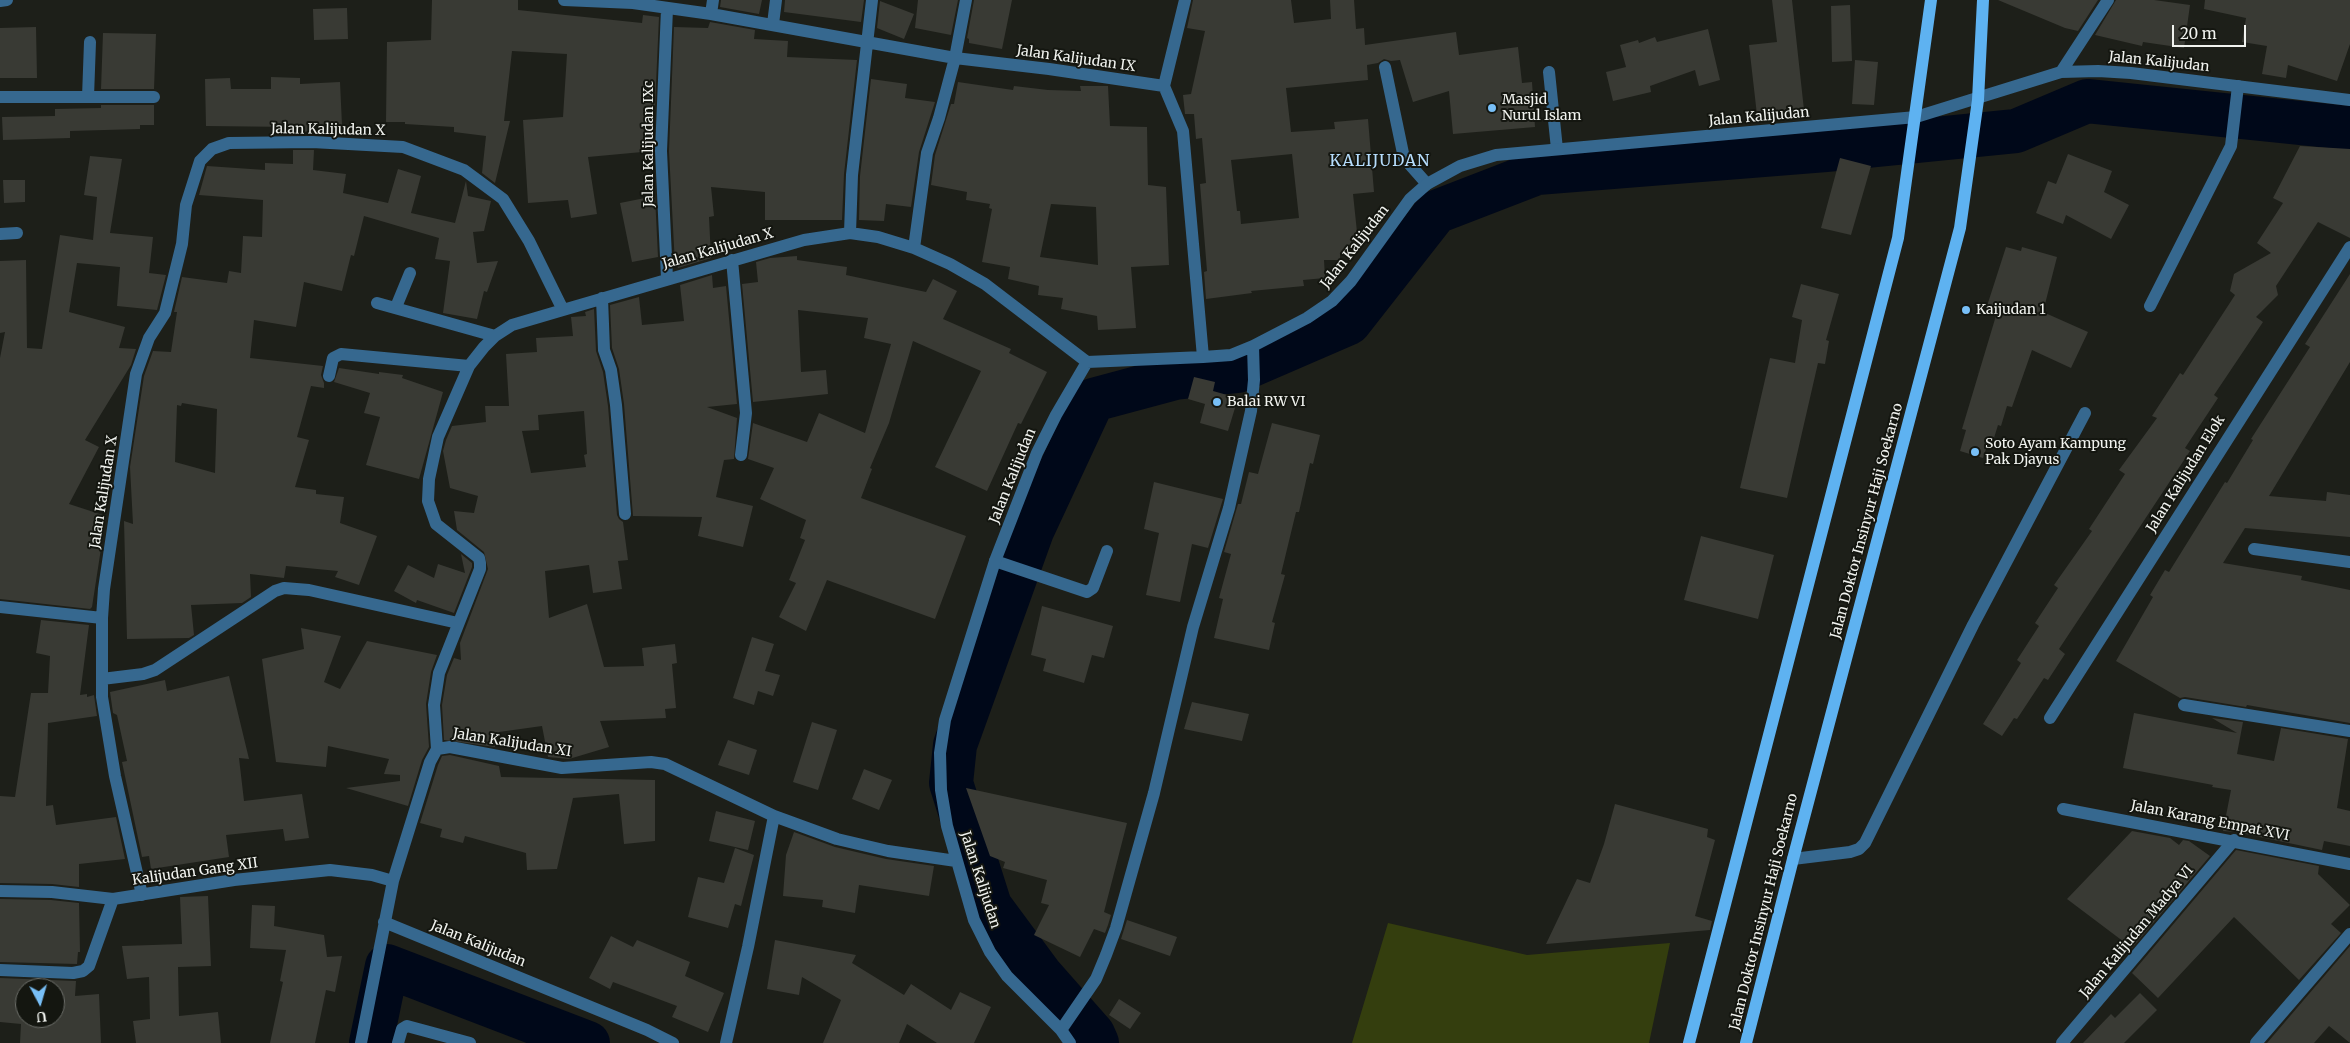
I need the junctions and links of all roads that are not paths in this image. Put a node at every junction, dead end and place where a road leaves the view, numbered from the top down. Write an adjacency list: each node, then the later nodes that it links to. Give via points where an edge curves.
1 (0, 0): 2 (street)
2 (7, 0)
3 (564, 0): 12 (street, Jalan Kalijudan IX)
4 (713, 0): 14 (street)
5 (776, 0): 15 (street)
6 (872, 0): 16 (street)
7 (966, 0): 18 (street)
8 (1185, 0): 22 (street)
9 (1931, 0): 29 (main road)
10 (1983, 0): 27 (main road, Jalan Doktor Insinyur Haji Soekarno)
11 (2108, 0): 21 (street)
12 (633, 2): 13 (street, Jalan Kalijudan IX)
13 (667, 9): 14 (street, Jalan Kalijudan IX); 39 (street, Jalan Kalijudan IXc, via 661,151)
14 (711, 14): 15 (street, Jalan Kalijudan IX)
15 (773, 24): 16 (street, Jalan Kalijudan IX)
16 (866, 41): 18 (street, Jalan Kalijudan IX); 34 (street, via 852,175)
17 (90, 42): 25 (street)
18 (955, 58): 22 (street, Jalan Kalijudan IX); 36 (street, via 927,154)
19 (1384, 67): 31 (street, via 1404,158)
20 (1549, 72): 30 (street)
21 (2061, 72): 23 (street, Jalan Kalijudan, via 2131,72); 27 (street, Jalan Kalijudan)
22 (1164, 86): 47 (street, via 1183,131)
23 (2238, 92): 28 (street, Jalan Kalijudan); 42 (street, via 2231,146)
24 (0, 96): 25 (street)
25 (88, 96): 26 (street)
26 (154, 96)
27 (1978, 100): 29 (street, Jalan Kalijudan); 69 (main road, Jalan Doktor Insinyur Haji Soekarno, via 1960,228)
28 (2350, 100)
29 (1916, 117): 30 (street, Jalan Kalijudan); 86 (main road, via 1898,238)
30 (1556, 149): 31 (street, Jalan Kalijudan, via 1478,159)
31 (1427, 184): 46 (street, Jalan Kalijudan, via 1410,199 1351,281 1332,301)
32 (0, 234): 33 (street)
33 (17, 234)
34 (850, 234): 36 (street, Jalan Kalijudan X); 37 (street, Jalan Kalijudan X, via 804,240)
35 (2350, 246): 63 (street, Jalan Kalijudan Elok)
36 (914, 248): 48 (street, Jalan Kalijudan X, via 985,284)
37 (732, 260): 39 (street, Jalan Kalijudan X); 52 (street, via 746,413)
38 (410, 273): 43 (street)
39 (667, 278): 40 (street, Jalan Kalijudan X)
40 (602, 298): 44 (street, Jalan Kalijudan X); 53 (street, via 604,350 611,370 616,405)
41 (377, 302): 43 (street)
42 (2150, 306)
43 (396, 308): 45 (street)
44 (563, 310): 45 (street, via 512,325); 59 (street, Jalan Kalijudan X, via 529,240 503,199 464,170 403,147 312,142 229,143 212,149 200,161 186,205 182,244 165,313 149,338 136,374)
45 (495, 336): 49 (street)
46 (1254, 346): 47 (street, Jalan Kalijudan, via 1230,354); 79 (street, via 1251,411 1152,802 1116,928 1096,979)
47 (1203, 357): 48 (street, Jalan Kalijudan)
48 (1087, 362): 57 (street, Jalan Kalijudan, via 1037,453)
49 (469, 366): 50 (street, via 341,354 333,358); 60 (street, via 438,437 428,479 428,501 436,524 479,558 480,570)
50 (329, 376)
51 (2085, 414): 69 (street, via 1973,625 1865,843 1859,850 1850,852)
52 (741, 454)
53 (625, 514)
54 (2254, 549): 56 (street)
55 (1107, 551): 57 (street, via 1091,591)
56 (2350, 562)
57 (1001, 563): 70 (street, Jalan Kalijudan, via 945,720 940,753 941,790)
58 (0, 607): 59 (street)
59 (102, 618): 61 (street, Jalan Kalijudan X)
60 (458, 623): 61 (street, via 309,590 284,588 155,670); 65 (street, via 439,673 434,705)
61 (102, 679): 74 (street, Jalan Kalijudan X, via 115,776)
62 (2184, 705): 64 (street)
63 (2050, 718)
64 (2350, 731)
65 (437, 749): 67 (street, Jalan Kalijudan XI, via 450,747 562,768 651,762 665,764); 72 (street, Jalan Kalijudan XI, via 430,762)
66 (2063, 809): 68 (street, Jalan Karang Empat XVI)
67 (774, 816): 70 (street, Jalan Kalijudan XI, via 837,839 888,851); 84 (street)
68 (2234, 840): 71 (street, Jalan Karang Empat XVI); 88 (street, Jalan Kalijudan Madya VI)
69 (1793, 858): 87 (main road, Jalan Doktor Insinyur Haji Soekarno)
70 (956, 860): 79 (street, Jalan Kalijudan, via 974,920 990,952 1007,976)
71 (2350, 864)
72 (393, 881): 74 (street, Kalijudan Gang XII, via 330,870 234,880); 76 (street, Jalan Kalijudan XI)
73 (0, 892): 75 (street, Kalijudan Gang XII, via 52,892)
74 (142, 895): 75 (street, Kalijudan Gang XII)
75 (113, 899): 78 (street, via 89,966 83,971)
76 (384, 922): 80 (street); 83 (street, Jalan Kalijudan)
77 (2350, 934): 89 (street)
78 (0, 970)
79 (1063, 1027): 85 (street, Jalan Kalijudan)
80 (361, 1043)
81 (398, 1043): 82 (street, via 402,1029 407,1026)
82 (470, 1043)
83 (673, 1043)
84 (726, 1043)
85 (1070, 1043)
86 (1690, 1043)
87 (1746, 1043)
88 (2062, 1043)
89 (2256, 1043)

